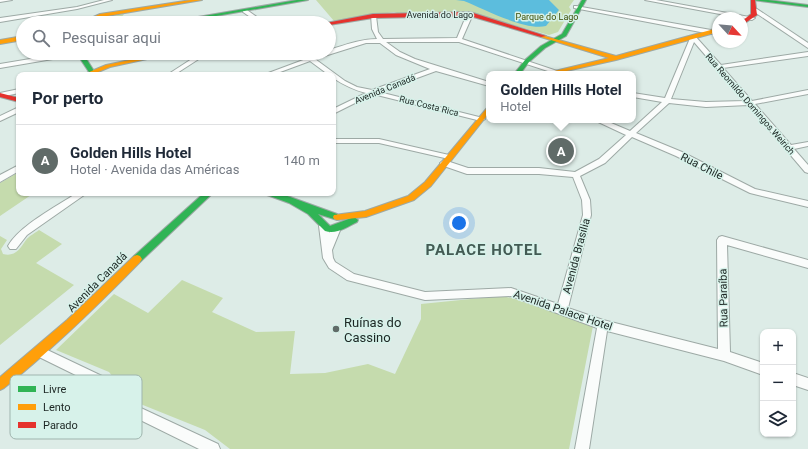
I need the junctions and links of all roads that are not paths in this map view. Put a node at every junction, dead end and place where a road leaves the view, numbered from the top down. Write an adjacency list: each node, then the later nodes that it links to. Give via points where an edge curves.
1 (10, 0): 8 (street)
2 (110, 0): 15 (street)
3 (132, 0): 12 (street)
4 (200, 0): 12 (street)
5 (306, 0): 11 (street)
6 (646, 0): 14 (street)
7 (754, 0): 10 (street); 14 (street)
8 (0, 2)
9 (581, 2): 24 (street); 30 (street)
10 (808, 6)
11 (245, 11): 17 (street); 18 (street)
12 (123, 12): 16 (street)
13 (470, 14): 19 (street, Avenida do Lago); 29 (street); 30 (street, Avenida do Lago)
14 (754, 14): 21 (street); 32 (street)
15 (26, 16)
16 (102, 16)
17 (212, 16)
18 (252, 16)
19 (373, 16): 23 (street, Avenida do Lago); 28 (street)
20 (16, 18): 22 (street)
21 (748, 18)
22 (0, 20)
23 (336, 23)
24 (712, 31)
25 (712, 32): 26 (street)
26 (693, 37): 35 (street); 44 (street, Rua Reomildo Domingos Weirich); 62 (street)
27 (16, 39): 31 (street)
28 (381, 40): 29 (street); 33 (street, via 358,42); 45 (street, via 401,57)
29 (459, 40): 42 (street)
30 (555, 40): 35 (street, Avenida do Lago); 42 (street)
31 (0, 42)
32 (808, 46)
33 (336, 50)
34 (808, 54): 44 (street)
35 (616, 58): 48 (street)
36 (35, 60): 43 (street)
37 (84, 60): 49 (street)
38 (135, 60): 50 (street)
39 (193, 60): 51 (street)
40 (307, 60): 52 (street)
41 (311, 60): 53 (street, Rua Costa Rica)
42 (527, 62): 46 (street); 47 (street)
43 (0, 66)
44 (720, 67): 63 (street, Rua Reomildo Domingos Weirich)
45 (437, 68): 55 (street); 57 (street, Avenida Canadá)
46 (520, 71)
47 (554, 71)
48 (567, 71)
49 (88, 72)
50 (91, 72)
51 (175, 72)
52 (274, 72)
53 (329, 72)
54 (336, 77): 57 (street, Rua Costa Rica, via 355,88)
55 (486, 83)
56 (16, 92): 59 (street)
57 (373, 92): 64 (street, Avenida Canadá); 68 (street, Rua Costa Rica)
58 (808, 92): 63 (street)
59 (0, 95): 61 (street)
60 (636, 96): 62 (street)
61 (16, 99)
62 (667, 101): 63 (street, via 704,104); 70 (street)
63 (749, 103): 73 (street, Rua Reomildo Domingos Weirich)
64 (336, 110)
65 (16, 111): 67 (street)
66 (486, 113): 68 (street)
67 (0, 119)
68 (481, 119): 74 (street)
69 (605, 123): 70 (street, Rua Chile)
70 (631, 135): 79 (street, via 602,161); 85 (street, Rua Chile, via 679,154 753,192)
71 (336, 141): 74 (street, via 379,141)
72 (808, 144): 73 (street)
73 (789, 148): 77 (street, Rua Reomildo Domingos Weirich)
74 (447, 160): 79 (street, via 479,172 539,171); 86 (street, via 428,184 411,198)
75 (0, 170): 78 (street)
76 (16, 170): 78 (street)
77 (808, 170)
78 (8, 174): 80 (street)
79 (576, 175): 91 (street, Avenida Brasília, via 586,200 587,215)
80 (0, 179)
81 (79, 196): 88 (street, via 24,233)
82 (206, 196): 93 (street, Avenida Canadá)
83 (278, 196): 84 (street)
84 (293, 202): 86 (street, via 326,212); 87 (street, via 311,212)
85 (808, 204)
86 (336, 222): 87 (street, via 327,218); 89 (street)
87 (323, 225): 89 (street, Avenida Palace Hotel)
88 (13, 246)
89 (326, 251): 91 (street, Avenida Palace Hotel, via 332,265 368,283 425,296 512,292)
90 (808, 264): 94 (street, Rua Paraíba, via 722,240)
91 (562, 310): 92 (street, Avenida Palace Hotel)
92 (603, 325): 94 (street, Avenida Palace Hotel); 104 (street)
93 (41, 352): 96 (street, Avenida Canadá); 97 (street)
94 (724, 356): 95 (street, Avenida Palace Hotel)
95 (760, 368)
96 (12, 375)
97 (88, 375)
98 (10, 376): 100 (street, Avenida Canadá)
99 (796, 380): 101 (street)
100 (0, 384)
101 (808, 384)
102 (142, 415): 103 (street)
103 (213, 449)
104 (582, 449)

